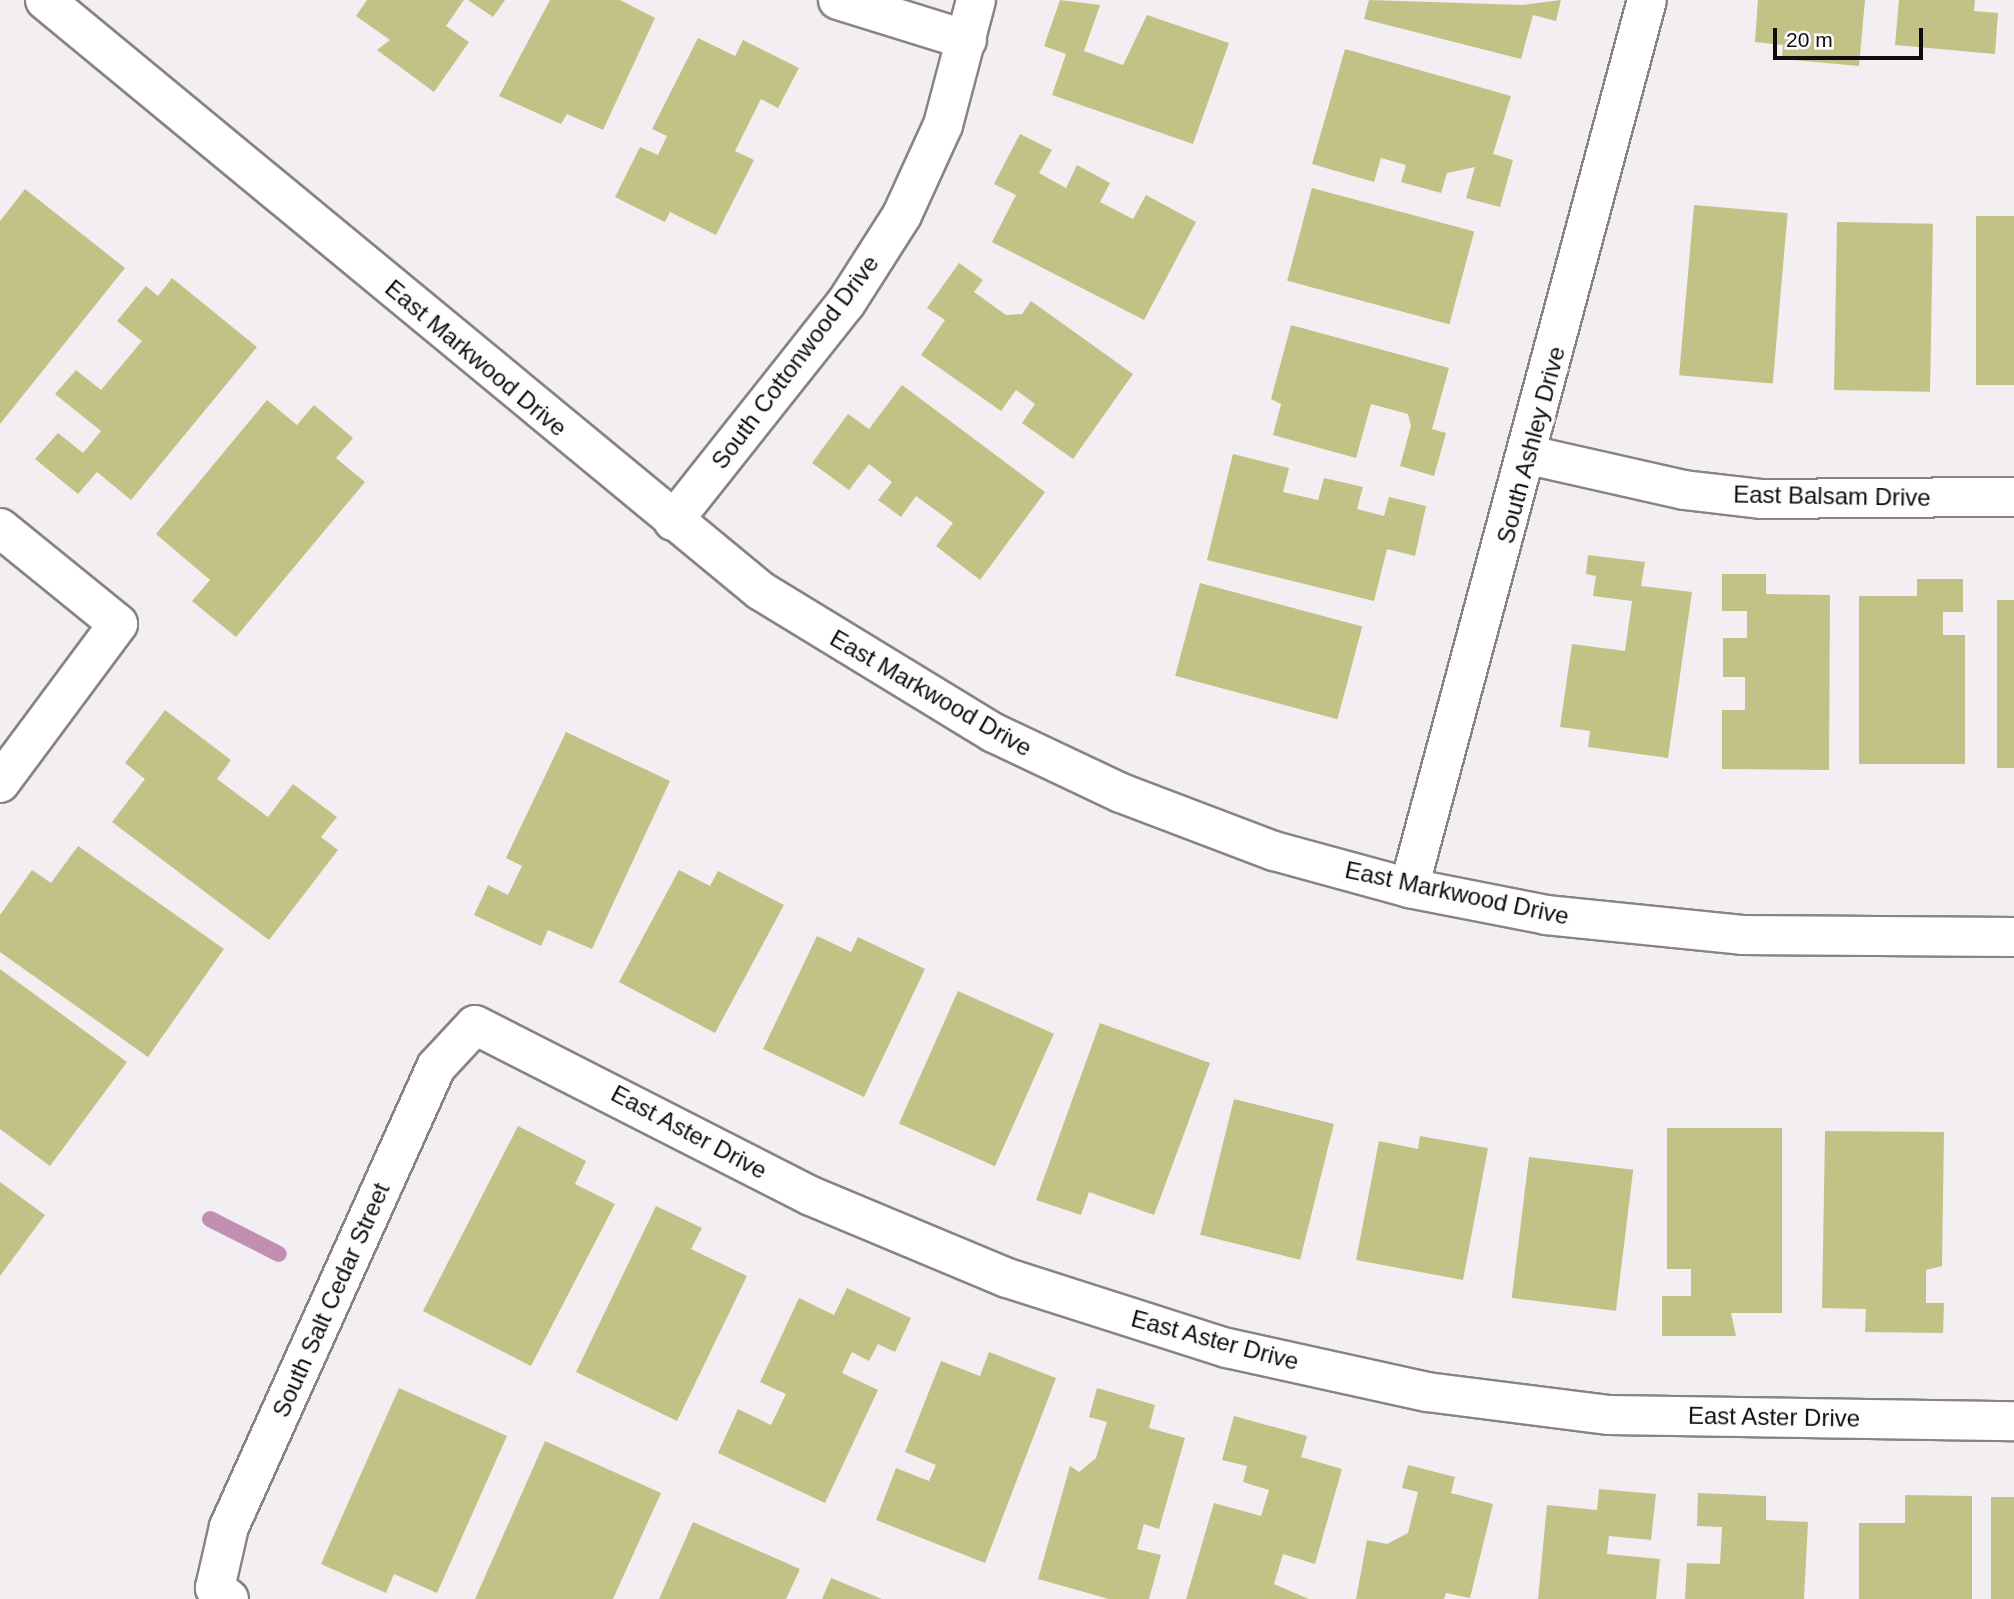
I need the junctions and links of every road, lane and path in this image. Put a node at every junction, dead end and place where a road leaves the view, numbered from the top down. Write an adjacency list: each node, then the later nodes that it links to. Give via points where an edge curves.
1 (45, 0): 8 (street, East Markwood Drive)
2 (838, 0): 5 (street)
3 (976, 0): 5 (street, South Cottonwood Drive)
4 (1647, 0): 6 (street, South Ashley Drive)
5 (967, 40): 8 (street, South Cottonwood Drive, via 943,125 902,215 846,303)
6 (1529, 455): 7 (street, East Balsam Drive, via 1684,490 1762,499); 11 (street, South Ashley Drive)
7 (2014, 497)
8 (673, 521): 11 (street, East Markwood Drive, via 761,590 870,663 994,733 1121,793 1261,847)
9 (0, 528): 10 (street, via 118,624)
10 (0, 783)
11 (1409, 888): 12 (street, East Markwood Drive, via 1665,929)
12 (2014, 937)
13 (475, 1025): 14 (street, East Aster Drive, via 811,1196 1007,1278 1227,1348 1427,1392 1610,1415); 15 (street, South Salt Cedar Street, via 436,1067 229,1527)
14 (2014, 1421)
15 (222, 1594)

